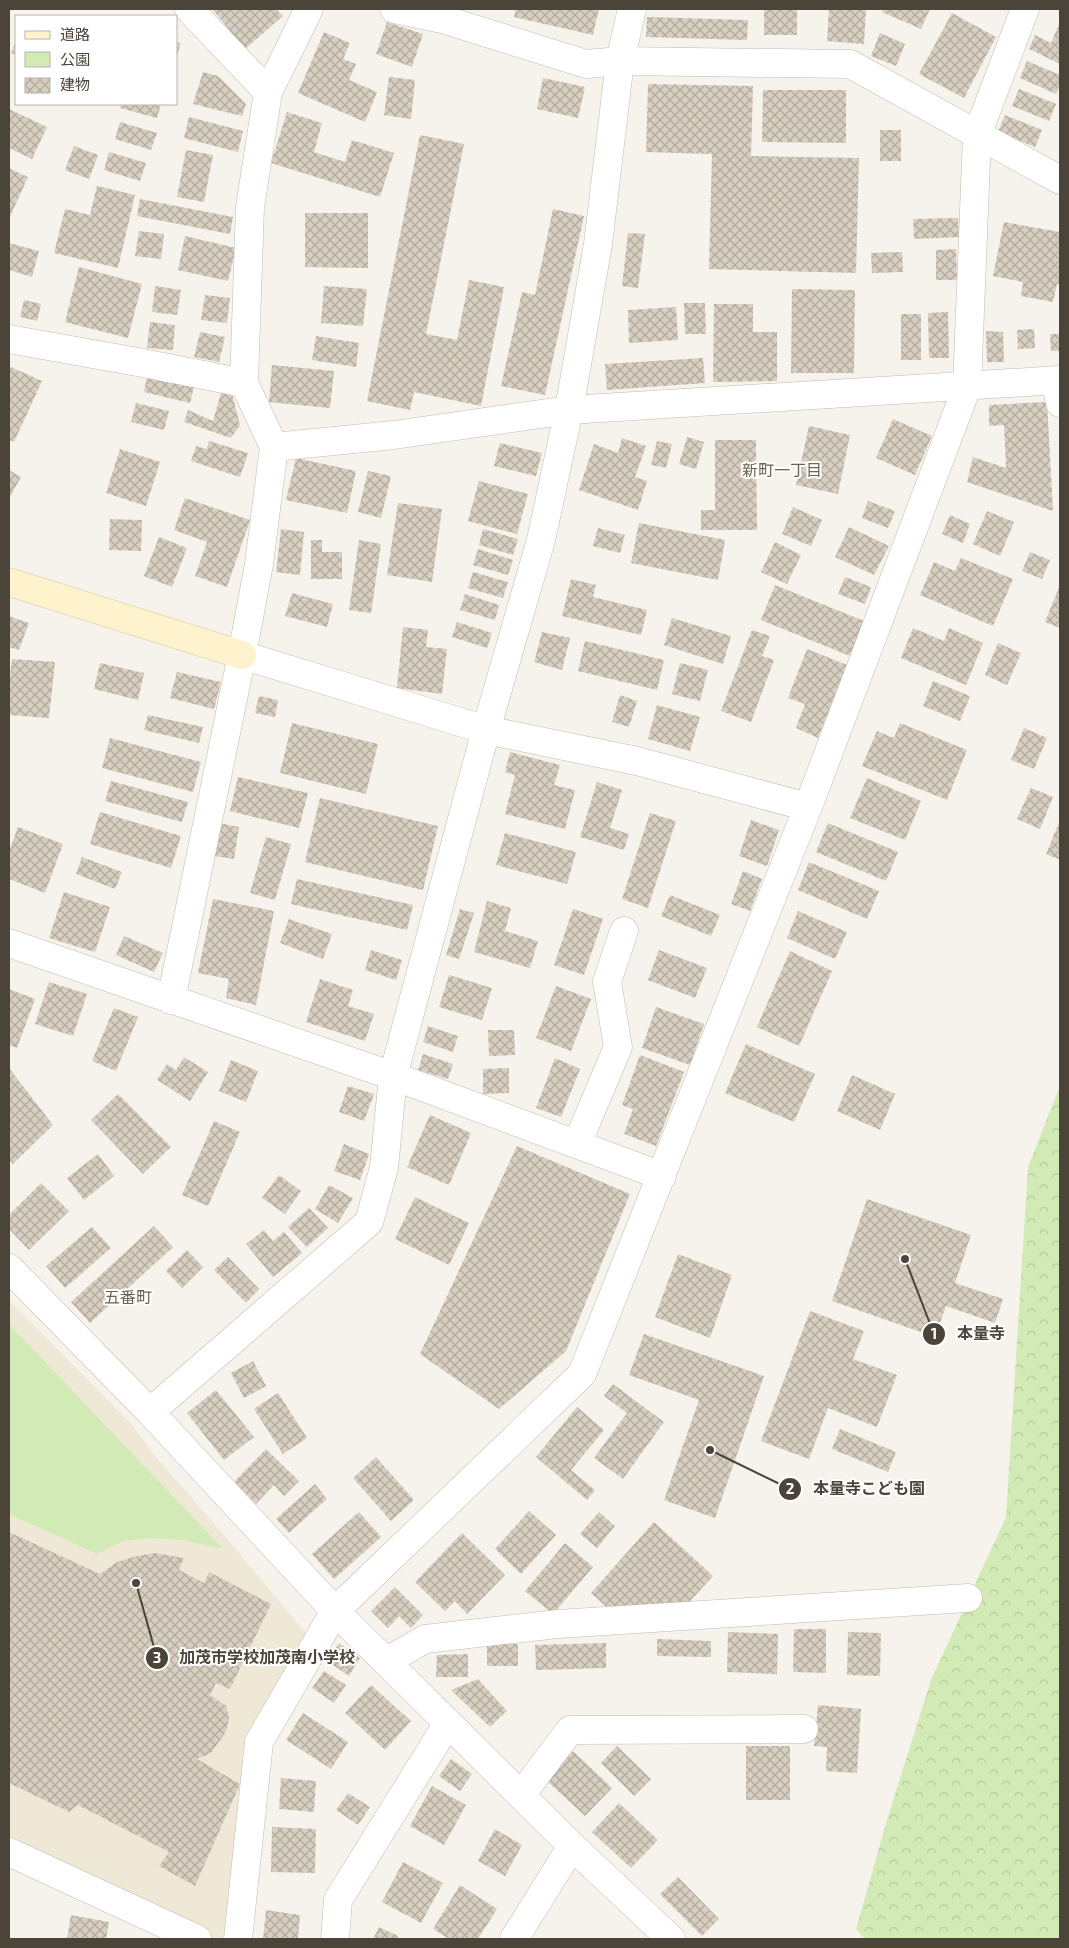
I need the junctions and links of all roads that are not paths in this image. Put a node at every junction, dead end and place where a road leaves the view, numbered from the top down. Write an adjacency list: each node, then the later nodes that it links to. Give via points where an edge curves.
1 (189, 9): 7 (street)
2 (309, 9): 7 (street)
3 (394, 9): 6 (street, via 442,19 586,64)
4 (632, 9): 6 (street)
5 (1026, 9): 8 (street)
6 (620, 61): 8 (street, via 850,64); 14 (street, via 598,244)
7 (268, 92): 11 (street, via 250,207)
8 (977, 135): 9 (street); 12 (street)
9 (1060, 180)
10 (9, 339): 11 (street)
11 (244, 383): 15 (street)
12 (967, 387): 13 (street); 14 (street); 19 (street)
13 (1059, 388)
14 (569, 410): 15 (street, via 394,436); 18 (street, via 541,540)
15 (274, 447): 17 (street)
16 (9, 582): 17 (street)
17 (242, 655): 18 (street); 22 (street)
18 (486, 730): 19 (street, via 637,761); 23 (street)
19 (808, 807): 25 (street)
20 (624, 931): 24 (street, via 606,982 618,1047)
21 (9, 943): 22 (street)
22 (171, 1000): 23 (street)
23 (393, 1076): 24 (street); 27 (street, via 384,1168 369,1222)
24 (576, 1144): 25 (street)
25 (662, 1176): 29 (street, via 582,1374)
26 (9, 1268): 27 (street)
27 (150, 1412): 29 (street)
28 (968, 1598): 30 (street, via 549,1625 424,1639)
29 (335, 1611): 30 (street); 38 (street, via 259,1742)
30 (387, 1661): 31 (street)
31 (448, 1723): 33 (street); 39 (street, via 338,1900)
32 (804, 1729): 33 (street, via 570,1730)
33 (521, 1795): 34 (street)
34 (572, 1846): 36 (street); 40 (street)
35 (9, 1852): 37 (street)
36 (644, 1930): 41 (street)
37 (197, 1939)
38 (238, 1939)
39 (335, 1939)
40 (514, 1939)
41 (671, 1939)

